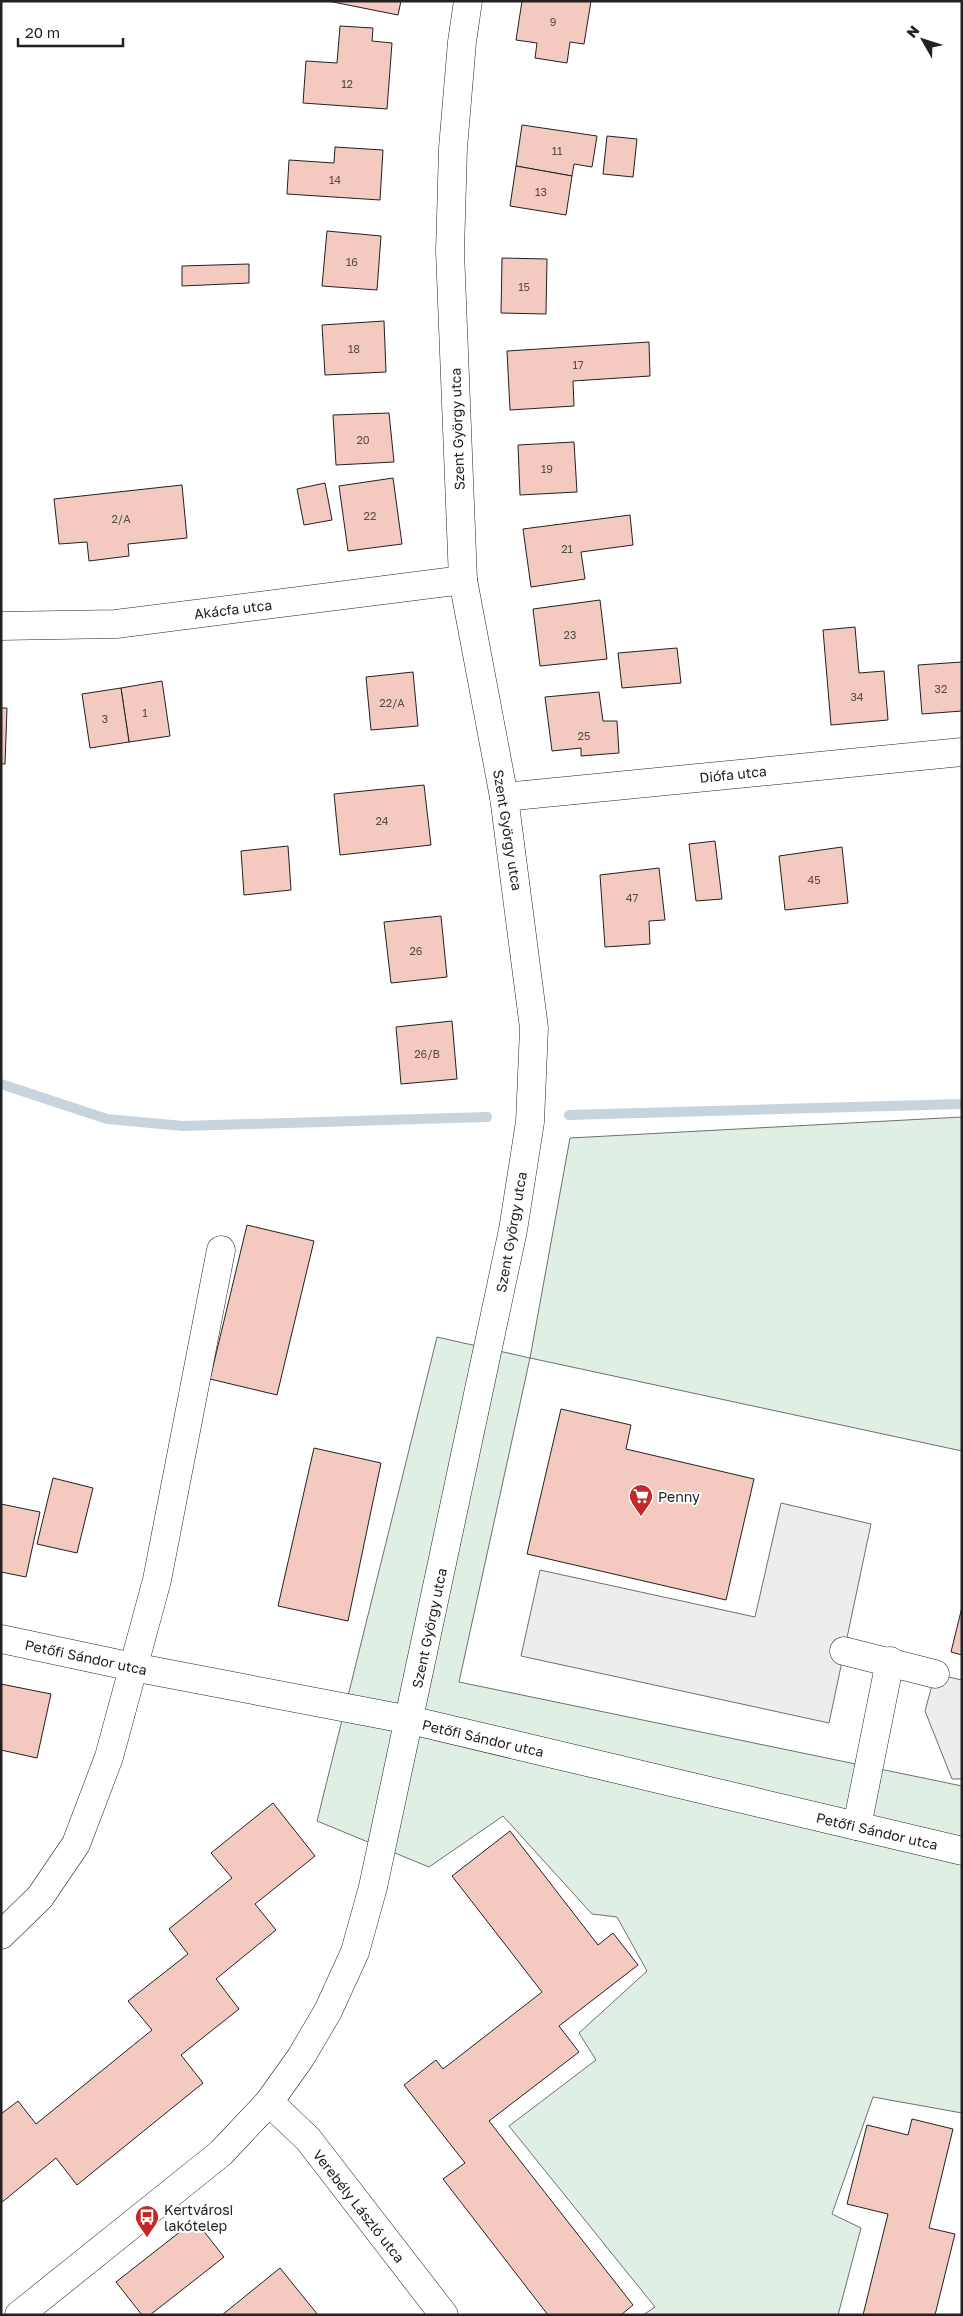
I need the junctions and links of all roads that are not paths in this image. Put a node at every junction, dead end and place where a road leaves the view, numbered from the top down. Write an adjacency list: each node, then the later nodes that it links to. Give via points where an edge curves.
1 (468, 1): 2 (street, Szent György utca, via 453,148 450,251)
2 (463, 580): 3 (street, Akácfa utca, via 116,624); 5 (street, Szent György utca)
3 (1, 626)
4 (962, 752): 5 (street, Diófa utca)
5 (504, 797): 12 (street, Szent György utca, via 534,1028 530,1122 513,1230)
6 (221, 1250): 10 (street, via 157,1580)
7 (1, 1639): 10 (street, Petőfi Sándor utca)
8 (844, 1651): 9 (street)
9 (890, 1661): 11 (street); 13 (street)
10 (133, 1667): 12 (street, Petőfi Sándor utca); 15 (street, via 109,1757 76,1844 40,1897)
11 (935, 1674)
12 (410, 1720): 13 (street, Petőfi Sándor utca); 16 (street, Szent György utca, via 373,1888 355,1952 328,2011)
13 (857, 1826): 14 (street, Petőfi Sándor utca)
14 (962, 1851)
15 (1, 1935)
16 (269, 2102): 17 (street, Szent György utca, via 221,2153); 18 (street, Verebély László utca, via 308,2140)
17 (19, 2315)
18 (444, 2315)

